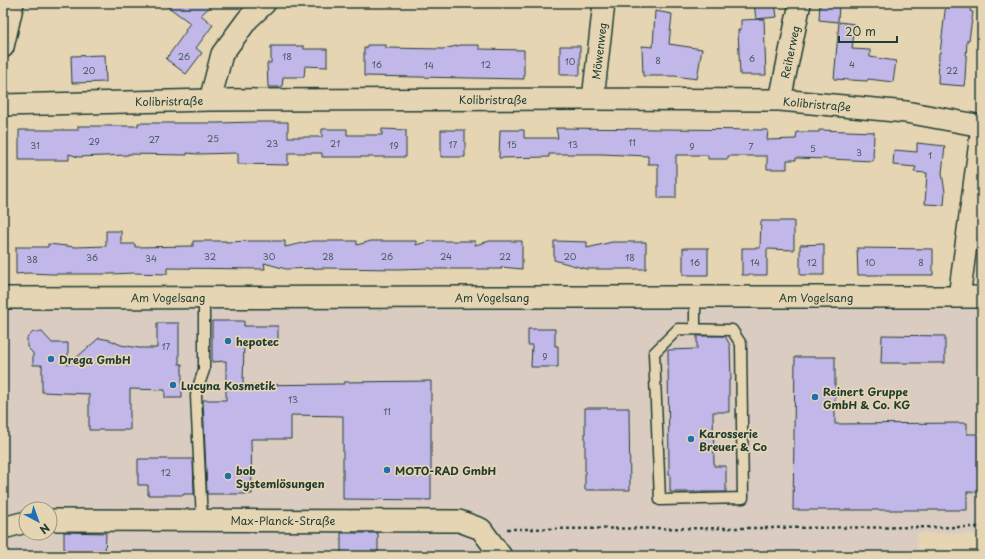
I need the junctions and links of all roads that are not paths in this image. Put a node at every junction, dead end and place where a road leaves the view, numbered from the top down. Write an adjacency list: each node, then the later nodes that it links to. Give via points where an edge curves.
1 (13, 3): 5 (street)
2 (265, 3): 7 (street, via 248,19 222,54)
3 (604, 3): 6 (street, Möwenweg)
4 (800, 3): 8 (street, Reiherweg)
5 (3, 47)
6 (593, 99): 7 (street, Kolibristraße); 8 (street, Kolibristraße)
7 (210, 100): 9 (street, Kolibristraße)
8 (780, 100): 10 (street, Kolibristraße, via 906,112)
9 (3, 105)
10 (982, 127): 13 (street)
11 (204, 297): 12 (street, Am Vogelsang); 15 (street, Am Vogelsang); 18 (lane, via 204,370 196,396)
12 (695, 297): 13 (street, Am Vogelsang); 16 (lane)
13 (959, 297): 14 (street, Am Vogelsang)
14 (982, 297)
15 (3, 298)
16 (695, 329): 16 (lane, via 678,329 654,353 660,500 743,498 741,344 732,330)
17 (58, 520): 18 (street, Max-Planck-Straße)
18 (202, 520): 21 (street, Max-Planck-Straße, via 459,521 481,529)
19 (18, 524): 20 (street)
20 (3, 528)
21 (501, 556)

